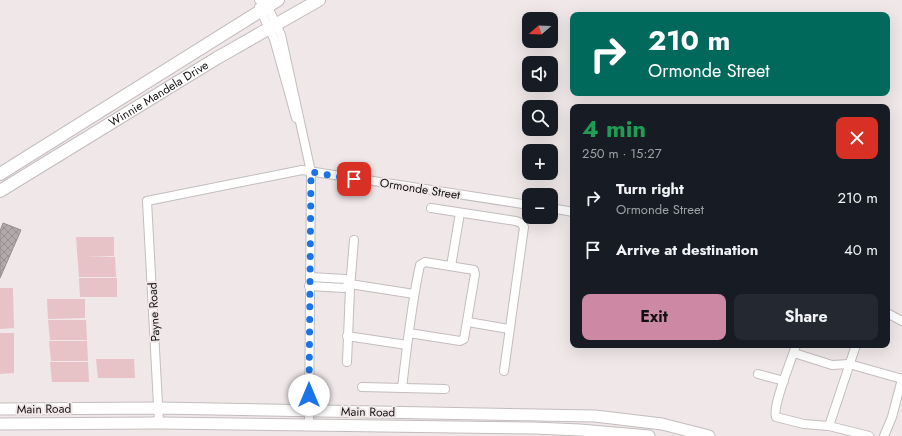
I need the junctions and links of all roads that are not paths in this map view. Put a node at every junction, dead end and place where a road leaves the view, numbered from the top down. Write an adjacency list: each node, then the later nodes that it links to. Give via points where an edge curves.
1 (278, 0): 3 (main road, Winnie Mandela Drive)
2 (319, 0): 4 (main road, Winnie Mandela Drive)
3 (261, 5): 4 (street); 6 (main road, Winnie Mandela Drive)
4 (273, 25): 5 (street, via 287,58); 7 (main road, Winnie Mandela Drive)
5 (311, 172): 8 (street, Ormonde Street, via 299,170); 9 (street, Ormonde Street); 16 (street)
6 (0, 174)
7 (0, 191)
8 (148, 201): 39 (street, Payne Road)
9 (522, 204)
10 (431, 208): 13 (street)
11 (558, 209): 12 (street)
12 (570, 211)
13 (460, 212): 15 (street); 23 (street, via 516,221 524,227)
14 (354, 240): 17 (street)
15 (451, 266): 19 (street, via 425,262 421,264); 22 (street, via 470,269 475,273)
16 (310, 277): 17 (street, via 345,279); 18 (street)
17 (350, 284): 18 (street, via 344,288); 19 (street); 25 (street)
18 (309, 286): 41 (street)
19 (414, 294): 24 (street)
20 (890, 315): 21 (street)
21 (902, 321)
22 (468, 322): 23 (street); 24 (street, via 465,338 460,341)
23 (509, 329): 31 (street)
24 (409, 333): 26 (street)
25 (347, 336): 26 (street); 29 (street)
26 (407, 345): 36 (street)
27 (855, 348): 30 (street)
28 (795, 349): 30 (street, via 837,366); 34 (street)
29 (347, 362)
30 (849, 364): 33 (street); 45 (street)
31 (504, 371)
32 (758, 374): 34 (street)
33 (902, 379): 38 (street)
34 (784, 381): 45 (street, via 776,417 804,424)
35 (362, 387): 36 (street)
36 (402, 388): 37 (street)
37 (445, 389)
38 (900, 399): 49 (street)
39 (159, 408): 40 (main road, Main Road); 41 (main road, Main Road); 42 (street, Payne Road)
40 (0, 409)
41 (309, 411): 44 (street); 47 (main road, Main Road, via 595,416 662,424)
42 (159, 423): 43 (main road, Main Road); 44 (main road, Main Road)
43 (0, 424)
44 (308, 425): 46 (main road, Main Road, via 580,430)
45 (829, 426): 48 (street)
46 (649, 436)
47 (709, 436)
48 (869, 436)
49 (884, 436)

